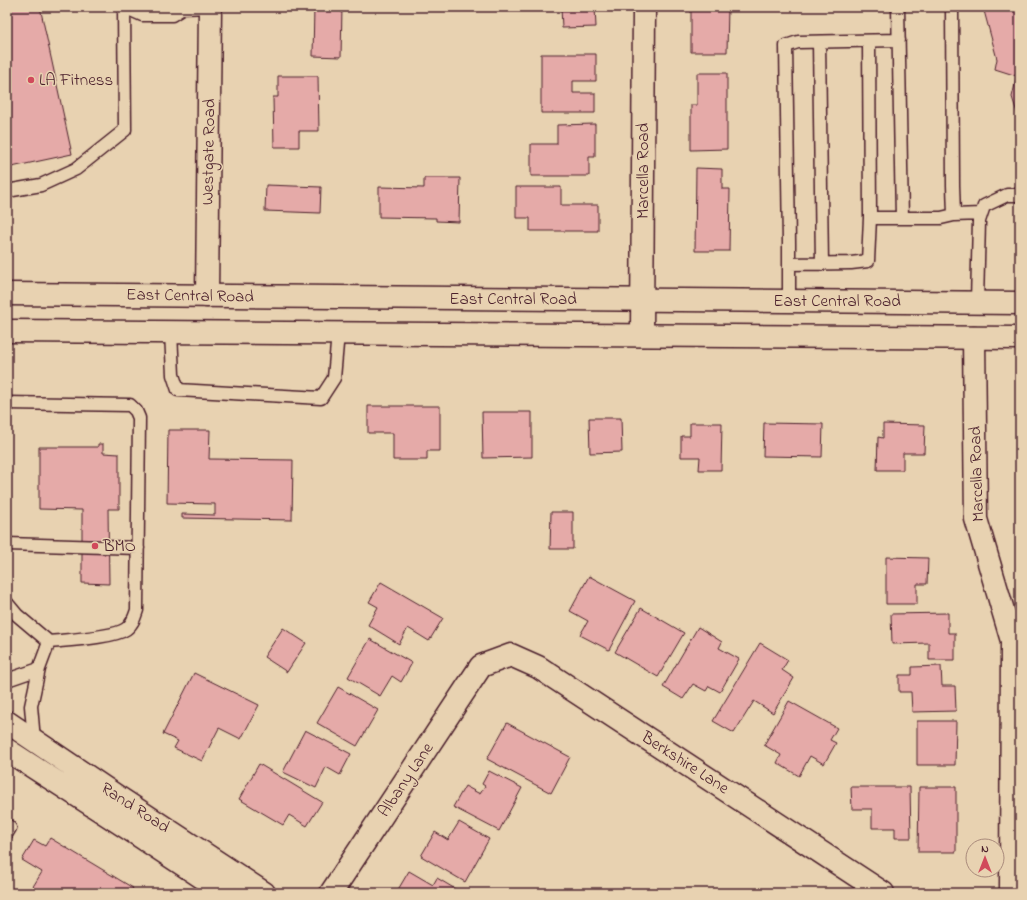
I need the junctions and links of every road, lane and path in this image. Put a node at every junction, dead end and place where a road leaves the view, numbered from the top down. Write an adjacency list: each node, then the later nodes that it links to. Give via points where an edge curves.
1 (124, 7): 6 (lane, via 142,15 172,15); 10 (lane, via 125,130 76,169 41,185)
2 (210, 7): 6 (lane); 19 (main road, Westgate Road)
3 (644, 7): 20 (main road, Marcella Road)
4 (898, 7): 8 (lane)
5 (952, 7): 13 (lane)
6 (183, 8)
7 (869, 40): 8 (lane); 9 (lane); 14 (lane)
8 (899, 40): 15 (lane)
9 (819, 42): 16 (lane, via 798,42 786,46); 17 (lane)
10 (7, 190)
11 (1020, 195): 12 (lane, via 1007,195 984,206)
12 (981, 214): 13 (lane); 22 (lane)
13 (954, 215): 15 (lane, via 942,218)
14 (870, 218): 15 (lane); 17 (lane, via 868,261)
15 (902, 218)
16 (789, 264): 17 (lane); 21 (lane)
17 (822, 264)
18 (7, 294): 19 (main road, East Central Road)
19 (207, 296): 20 (main road, East Central Road)
20 (643, 300): 21 (main road, East Central Road); 27 (main road, Marcella Road)
21 (789, 301): 22 (main road, East Central Road)
22 (977, 302): 23 (main road, East Central Road)
23 (1020, 303)
24 (7, 331): 25 (main road, East Central Road)
25 (171, 332): 26 (main road, East Central Road); 26 (lane, via 173,375 178,390 321,398 334,378)
26 (338, 333): 27 (main road, East Central Road)
27 (642, 335): 28 (main road, East Central Road)
28 (974, 338): 29 (main road, East Central Road); 47 (main road, Marcella Road, via 976,519 1012,641)
29 (1020, 338)
30 (7, 403): 32 (lane, via 130,405 136,411 139,418)
31 (7, 544): 32 (lane)
32 (138, 548): 34 (lane, via 137,610 128,628 115,634)
33 (7, 603): 34 (lane)
34 (49, 642): 36 (lane)
35 (481, 666): 45 (main road, Albany Lane); 46 (main road, Berkshire Lane, via 511,655 538,667)
36 (38, 669): 37 (lane); 39 (lane, via 31,706)
37 (7, 680)
38 (7, 722): 39 (main road, Rand Road)
39 (34, 740): 44 (main road, Rand Road)
40 (7, 750): 43 (main road, Rand Road)
41 (7, 825): 42 (lane, via 10,828)
42 (7, 833)
43 (226, 893)
44 (264, 893)
45 (331, 893)
46 (883, 893)
47 (1011, 893)

